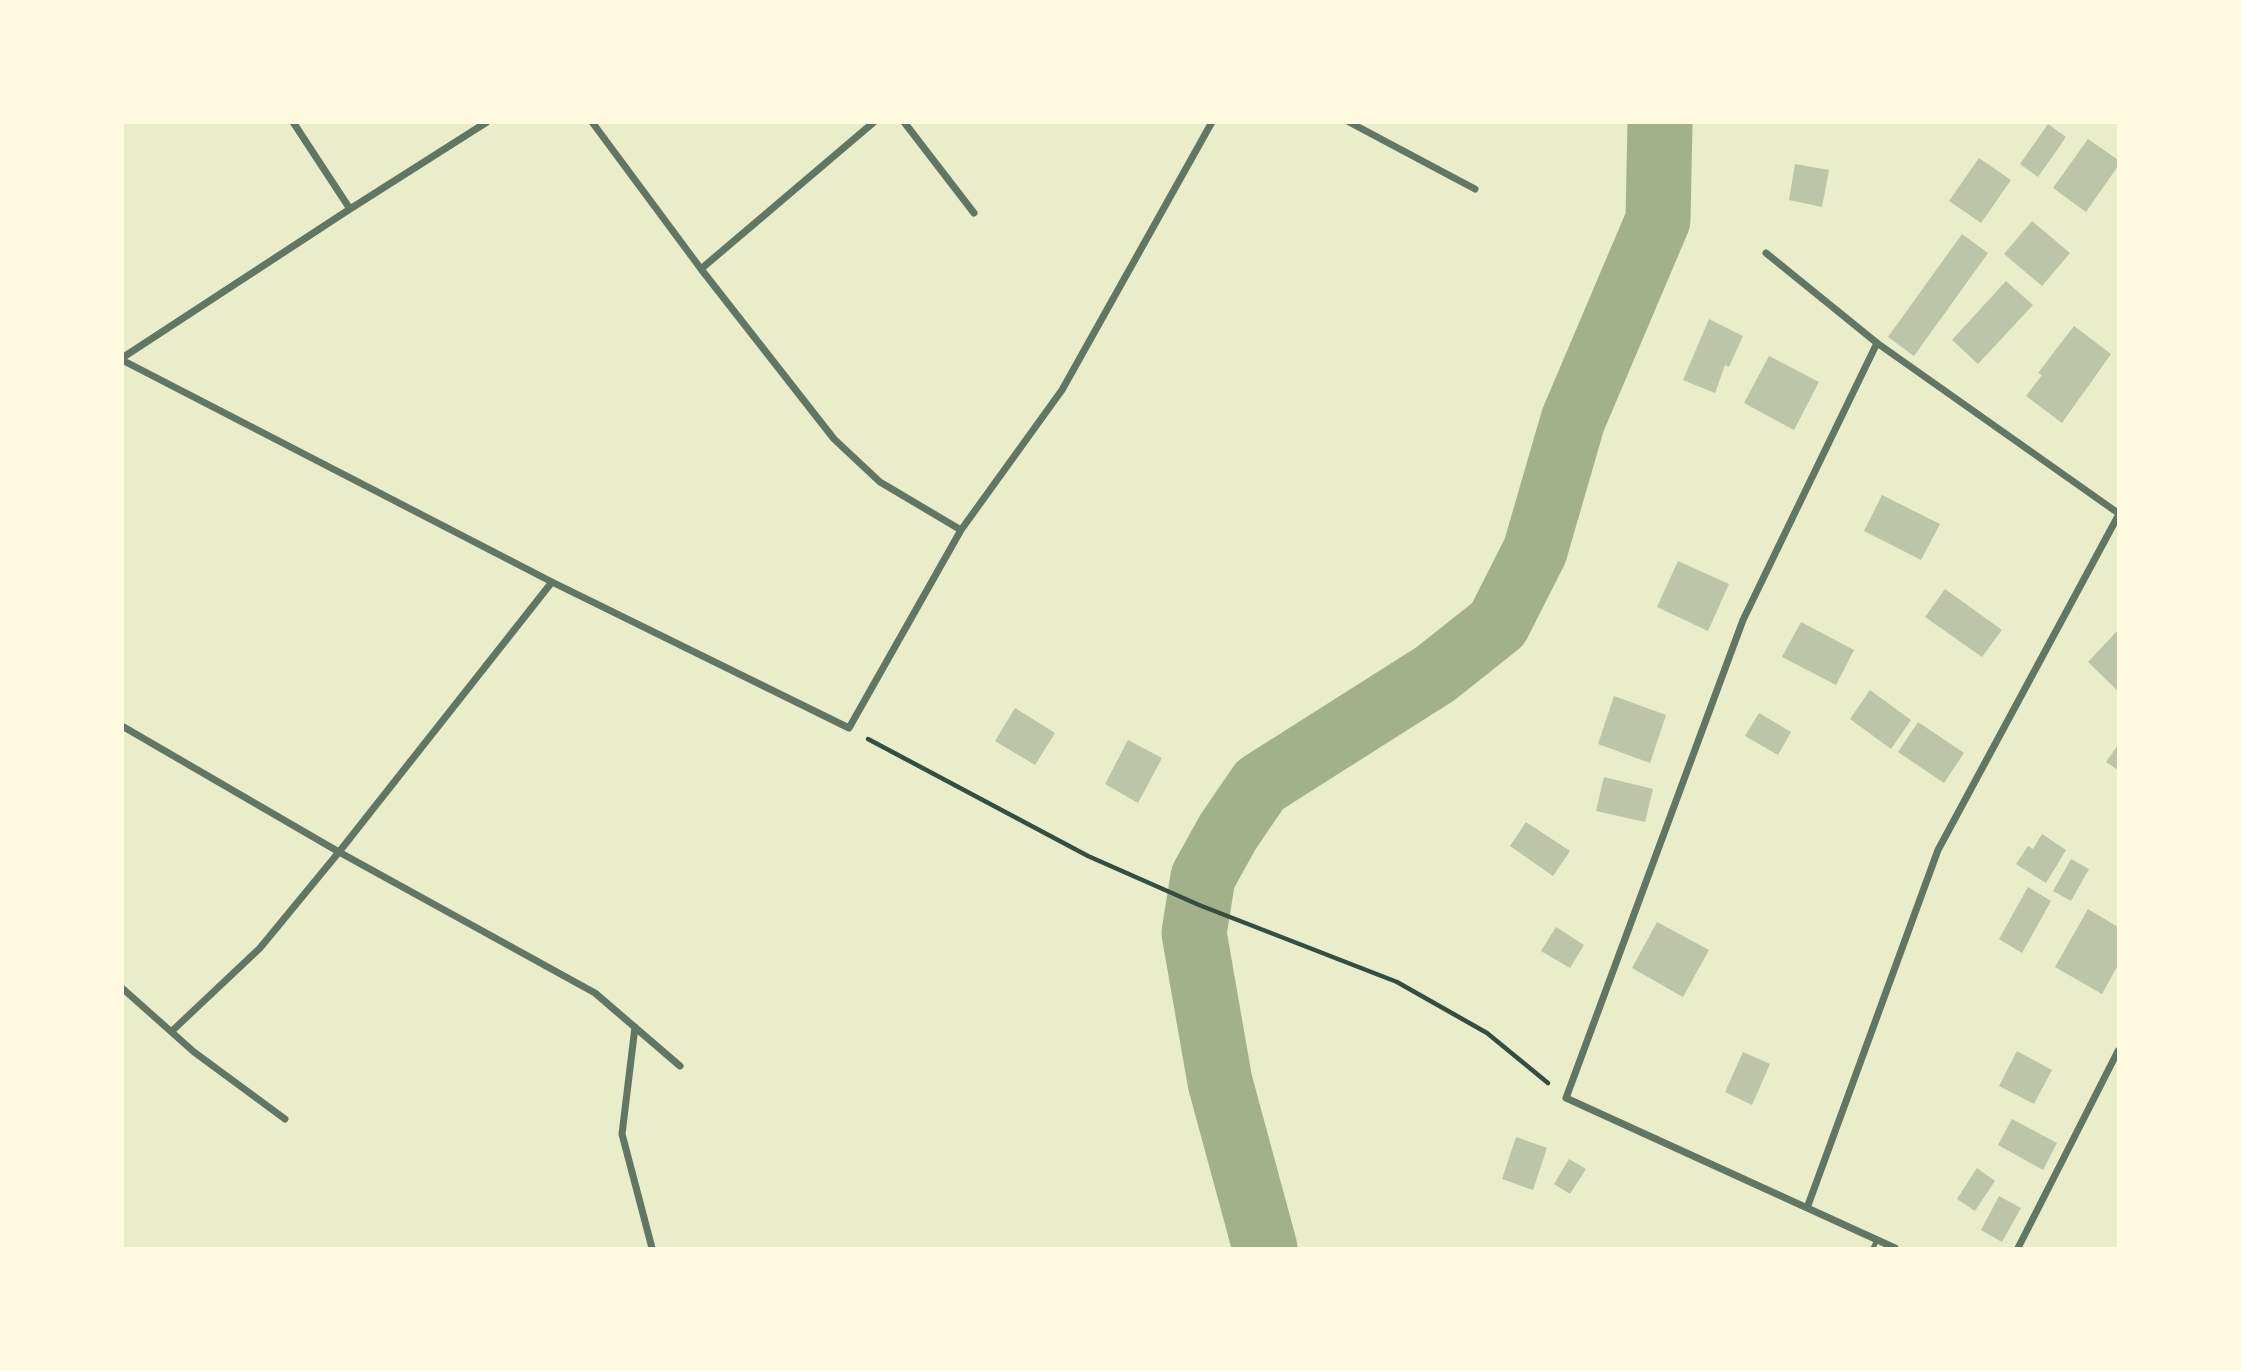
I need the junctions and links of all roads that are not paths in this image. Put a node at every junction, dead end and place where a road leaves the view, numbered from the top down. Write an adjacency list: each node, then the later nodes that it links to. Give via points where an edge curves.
1 (293, 122): 9 (street)
2 (487, 122): 9 (street)
3 (592, 122): 12 (street)
4 (874, 122): 12 (street)
5 (904, 122): 10 (street)
6 (1212, 122): 16 (street, via 1062,390)
7 (1349, 122): 8 (street)
8 (1475, 189)
9 (350, 209): 14 (street)
10 (974, 213)
11 (1766, 253): 13 (street)
12 (701, 269): 16 (street, via 834,439 880,482)
13 (1877, 343): 15 (street); 26 (street, via 1744,620 1566,1098)
14 (122, 359): 17 (street)
15 (2119, 514): 26 (street, via 1938,850)
16 (961, 530): 17 (street, via 849,728)
17 (552, 582): 19 (street)
18 (122, 726): 19 (street)
19 (339, 852): 21 (street, via 595,993); 22 (street, via 260,948)
20 (122, 988): 22 (street)
21 (635, 1027): 24 (street); 28 (street, via 622,1134)
22 (172, 1031): 25 (street)
23 (2119, 1051): 31 (street)
24 (680, 1066)
25 (285, 1119)
26 (1807, 1208): 27 (street)
27 (1877, 1240): 29 (lane); 30 (street)
28 (653, 1248)
29 (1873, 1248)
30 (1895, 1248)
31 (2018, 1248)

